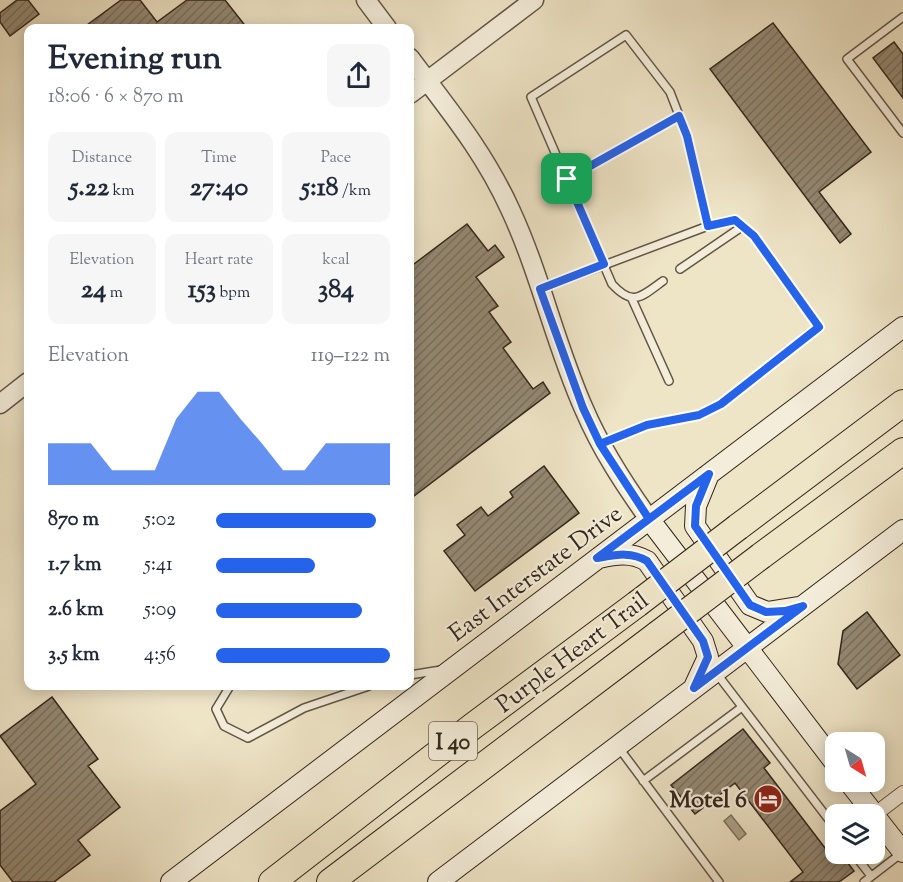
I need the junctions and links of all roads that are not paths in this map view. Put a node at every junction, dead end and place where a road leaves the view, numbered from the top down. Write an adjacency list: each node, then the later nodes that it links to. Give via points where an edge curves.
1 (366, 0): 4 (street)
2 (534, 0): 6 (street)
3 (903, 17): 9 (lane, via 847,59)
4 (384, 24)
5 (414, 63): 6 (street)
6 (427, 81): 7 (street); 16 (street, via 466,129 491,169 512,211)
7 (414, 91)
8 (679, 116): 10 (lane); 10 (lane, via 670,92 626,35 531,97); 11 (lane)
9 (903, 133)
10 (567, 179): 13 (lane)
11 (708, 226): 12 (lane, via 735,220); 13 (lane)
12 (743, 226): 14 (lane); 23 (lane, via 819,327 721,404 699,415 647,425)
13 (604, 264): 16 (lane); 17 (lane, via 612,284)
14 (680, 269)
15 (663, 281): 17 (lane)
16 (540, 289): 23 (street)
17 (632, 299): 19 (lane)
18 (903, 327): 25 (main road, East Interstate Drive)
19 (669, 381)
20 (24, 385): 21 (street)
21 (0, 404)
22 (903, 404): 51 (highway, Purple Heart Trail / I 40, bridge)
23 (600, 444): 26 (street)
24 (903, 451): 52 (highway, Purple Heart Trail / I 40, bridge)
25 (709, 474): 26 (main road, East Interstate Drive); 29 (main road, via 696,506 695,526 750,605 766,612)
26 (649, 519): 28 (main road, East Interstate Drive); 30 (main road)
27 (903, 530): 29 (main road)
28 (597, 558): 31 (main road, East Interstate Drive); 34 (main road, via 637,555 647,561 703,641 708,657)
29 (803, 606): 30 (main road)
30 (747, 649): 32 (main road); 39 (main road)
31 (453, 668): 33 (lane); 50 (main road, East Interstate Drive)
32 (716, 672): 34 (main road); 37 (lane)
33 (414, 674)
34 (694, 688): 38 (main road)
35 (228, 690): 36 (lane, via 216,709 224,726 248,738 304,708)
36 (357, 690)
37 (742, 707): 40 (lane); 45 (lane)
38 (617, 746): 40 (lane); 53 (main road)
39 (825, 750)
40 (643, 781): 54 (lane)
41 (857, 792): 43 (main road)
42 (903, 793): 44 (street)
43 (866, 804)
44 (885, 807)
45 (825, 815)
46 (885, 829): 47 (main road)
47 (903, 852): 49 (lane)
48 (862, 864): 49 (lane)
49 (871, 876): 55 (lane)
50 (171, 882)
51 (272, 882)
52 (330, 882)
53 (438, 882)
54 (719, 882)
55 (864, 882)

